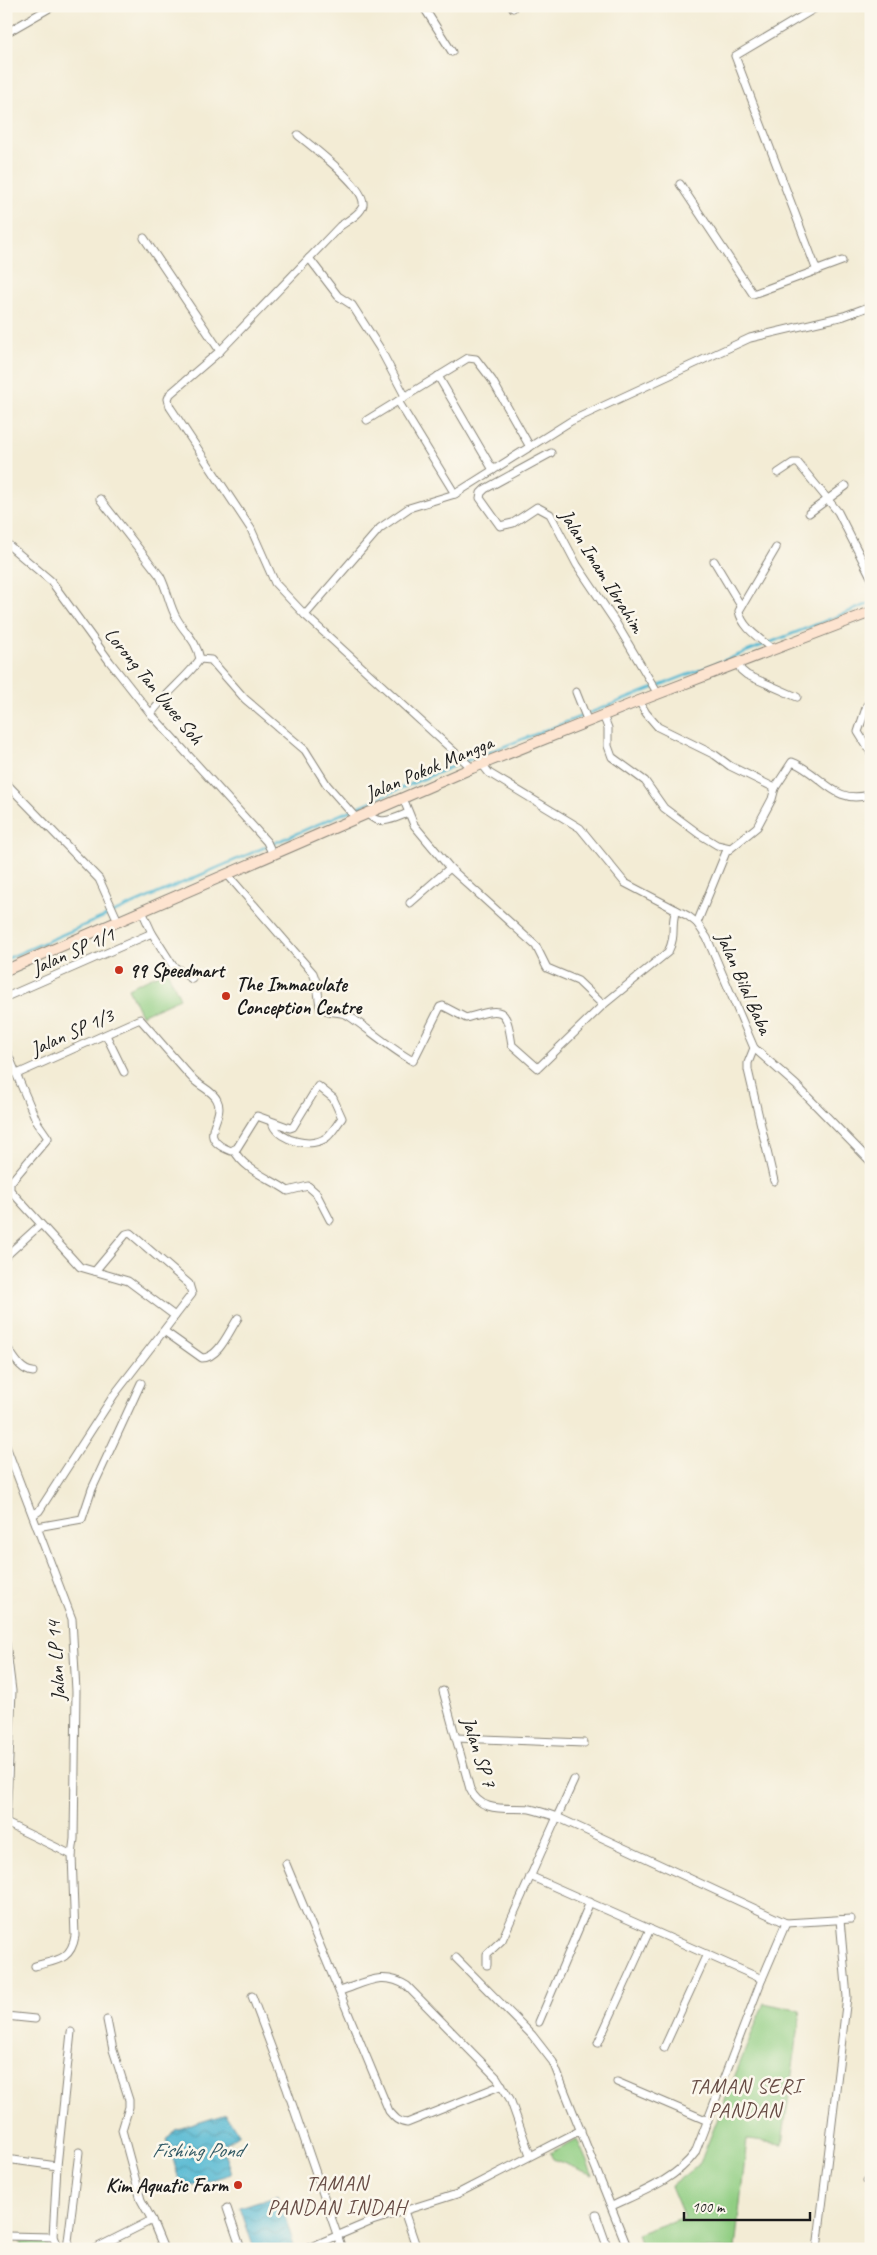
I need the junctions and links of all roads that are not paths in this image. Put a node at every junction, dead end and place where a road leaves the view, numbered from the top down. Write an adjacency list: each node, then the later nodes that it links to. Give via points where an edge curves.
1 (53, 6): 4 (street)
2 (423, 6): 5 (street)
3 (818, 6): 11 (street, via 735,56)
4 (6, 33)
5 (452, 52)
6 (298, 135): 9 (street, via 350,181 362,199 360,211)
7 (680, 184): 11 (street, via 753,294)
8 (144, 238): 13 (street)
9 (308, 258): 13 (street, via 289,282); 15 (street, via 338,296 352,305)
10 (842, 261): 11 (street)
11 (817, 271)
12 (871, 306): 18 (street, via 844,316 750,338 571,421)
13 (220, 351): 33 (street, via 170,394 170,407 250,529 275,583)
14 (438, 376): 15 (street); 18 (street, via 468,358 476,358); 20 (street)
15 (405, 396): 16 (street)
16 (398, 401): 17 (street); 23 (street)
17 (367, 420)
18 (530, 447): 20 (street)
19 (551, 453): 37 (street, Jalan Imam Ibrahim, via 485,488 480,498 500,526 513,523 537,507 550,514 577,565)
20 (493, 470): 23 (street)
21 (778, 473): 25 (street, via 798,463)
22 (846, 486): 25 (street)
23 (455, 494): 33 (street, via 409,508 380,528)
24 (100, 499): 35 (street, via 160,576 175,616 195,642)
25 (826, 499): 26 (street); 30 (street, via 838,512)
26 (808, 513)
27 (6, 543): 42 (street, Lorong Tan Uwee Soh, via 51,581)
28 (776, 548): 31 (street)
29 (714, 561): 31 (street)
30 (871, 577)
31 (741, 606): 34 (street, via 740,618)
32 (871, 612): 34 (main road, Jalan Pokok Mangga)
33 (306, 615): 47 (street)
34 (772, 649): 36 (main road, Jalan Pokok Mangga)
35 (200, 659): 42 (street, via 159,701); 54 (street, via 211,660 253,706 305,750 327,785)
36 (738, 663): 37 (main road, Jalan Pokok Mangga); 39 (street, via 746,675)
37 (655, 689): 40 (main road, Jalan Pokok Mangga)
38 (576, 692): 44 (street)
39 (797, 697)
40 (639, 701): 43 (main road, Jalan Pokok Mangga); 49 (street, via 658,727)
41 (867, 705): 45 (street, via 858,732)
42 (151, 714): 56 (street, Lorong Tan Uwee Soh, via 267,842)
43 (603, 715): 44 (main road, Jalan Pokok Mangga); 55 (street, via 612,757 645,781 664,808 717,845)
44 (586, 717): 46 (main road, Jalan Pokok Mangga)
45 (871, 752)
46 (482, 764): 47 (main road, Jalan Pokok Mangga); 60 (street, Jalan Bilal Baba, via 489,773 580,828 625,883)
47 (470, 766): 51 (main road, Jalan Pokok Mangga)
48 (6, 783): 62 (street, via 99,879)
49 (775, 788): 50 (street, via 792,762 848,797); 55 (street, via 756,827)
50 (871, 794)
51 (403, 798): 52 (main road, Jalan Pokok Mangga); 53 (street)
52 (367, 813): 53 (street, via 372,820 378,821); 54 (main road, Jalan Pokok Mangga)
53 (408, 813): 57 (street, via 414,825)
54 (356, 818): 56 (main road, Jalan Pokok Mangga)
55 (730, 848): 63 (street)
56 (272, 852): 58 (main road, Jalan Pokok Mangga)
57 (450, 868): 59 (street); 68 (street, via 536,946 547,968 578,981)
58 (227, 874): 61 (main road, Jalan Pokok Mangga); 68 (street, via 313,973 320,1007 328,1012 347,1015 387,1046 413,1061 443,1006 466,1018 498,1010 508,1021 512,1046 538,1068)
59 (410, 903)
60 (676, 910): 63 (street, Jalan Bilal Baba); 68 (street, via 674,941 668,952)
61 (142, 911): 62 (main road, Jalan Pokok Mangga); 64 (street)
62 (117, 919): 65 (main road, Jalan Pokok Mangga)
63 (697, 923): 70 (street, Jalan Bilal Baba, via 707,938)
64 (152, 933): 66 (street, via 172,966); 67 (street, Jalan SP 1/1)
65 (6, 970)
66 (192, 979)
67 (6, 997)
68 (603, 1005)
69 (106, 1035): 72 (street); 73 (street, Jalan SP 1/3); 75 (street, Jalan SP 1/3, via 140,1018 196,1082 215,1097 219,1109 212,1128 213,1138 224,1148)
70 (754, 1048): 76 (street, Jalan Bilal Baba, via 796,1085); 77 (street, via 748,1070)
71 (6, 1050): 73 (street)
72 (124, 1072)
73 (17, 1074): 79 (street, via 37,1122 48,1138 9,1187)
74 (274, 1122): 74 (street, via 293,1127 318,1086 334,1098 342,1118 327,1137 305,1143 276,1132); 75 (street, via 258,1116)
75 (234, 1150): 78 (street, via 252,1169 288,1191 308,1186)
76 (871, 1162)
77 (774, 1181)
78 (330, 1220)
79 (40, 1224): 80 (street); 81 (street, via 80,1267)
80 (6, 1256)
81 (95, 1271): 82 (street, via 128,1281); 82 (street, via 126,1234 133,1234 189,1284 192,1294)
82 (175, 1316): 84 (street)
83 (238, 1318): 84 (street, via 217,1351 208,1358 202,1358)
84 (164, 1331): 89 (street, via 114,1395 39,1511)
85 (6, 1346): 86 (street, via 22,1368)
86 (33, 1372)
87 (141, 1383): 90 (street, via 92,1489 82,1519)
88 (6, 1446): 89 (street, Jalan LP 14)
89 (33, 1515): 90 (street, Jalan LP 14)
90 (37, 1527): 100 (street, Jalan LP 14, via 72,1619 76,1691)
91 (6, 1643): 93 (street, via 12,1691)
92 (443, 1691): 94 (street, Jalan SP 7)
93 (9, 1714): 96 (street)
94 (456, 1738): 95 (street); 98 (street, Jalan SP 7, via 470,1789 478,1802 492,1808 537,1811)
95 (584, 1743)
96 (8, 1750): 99 (street)
97 (574, 1780): 98 (street)
98 (557, 1817): 102 (street); 106 (street)
99 (6, 1823): 100 (street)
100 (72, 1855): 111 (street, Jalan LP 14, via 73,1946 65,1957)
101 (286, 1864): 113 (street)
102 (530, 1876): 103 (street); 110 (street, via 502,1940 487,1954)
103 (590, 1902): 107 (street); 118 (street)
104 (851, 1919): 105 (street)
105 (840, 1920): 106 (street); 148 (street, via 847,1997)
106 (786, 1923): 112 (street)
107 (650, 1929): 108 (street); 120 (street)
108 (707, 1954): 112 (street); 121 (street)
109 (456, 1958): 125 (street, via 543,2049 561,2077)
110 (487, 1965)
111 (35, 1966)
112 (762, 1979): 124 (street)
113 (340, 1991): 123 (street, via 378,1978 396,1979 407,1986); 123 (street, via 390,2111 400,2122 414,2121)
114 (252, 1996): 135 (street)
115 (6, 2016): 116 (street)
116 (35, 2019)
117 (107, 2020): 134 (street, via 130,2107 122,2130 141,2200)
118 (539, 2022)
119 (71, 2032): 129 (street)
120 (598, 2043)
121 (664, 2048)
122 (616, 2082): 124 (street)
123 (502, 2085): 127 (street)
124 (708, 2121): 130 (street, via 695,2153 681,2169)
125 (581, 2130): 127 (street); 130 (street)
126 (79, 2152): 139 (street)
127 (530, 2155): 132 (street, via 457,2194)
128 (6, 2158): 129 (street)
129 (57, 2166): 137 (street)
130 (612, 2206): 147 (street)
131 (227, 2208): 142 (street)
132 (404, 2211): 135 (street); 145 (street)
133 (596, 2215): 146 (street)
134 (152, 2220): 140 (street); 141 (street)
135 (338, 2235): 143 (street); 144 (street)
136 (6, 2236): 137 (street)
137 (53, 2237): 138 (street)
138 (59, 2249)
139 (67, 2249)
140 (94, 2249)
141 (164, 2249)
142 (241, 2249)
143 (306, 2249)
144 (342, 2249)
145 (417, 2249)
146 (608, 2249)
147 (628, 2249)
148 (817, 2249)

